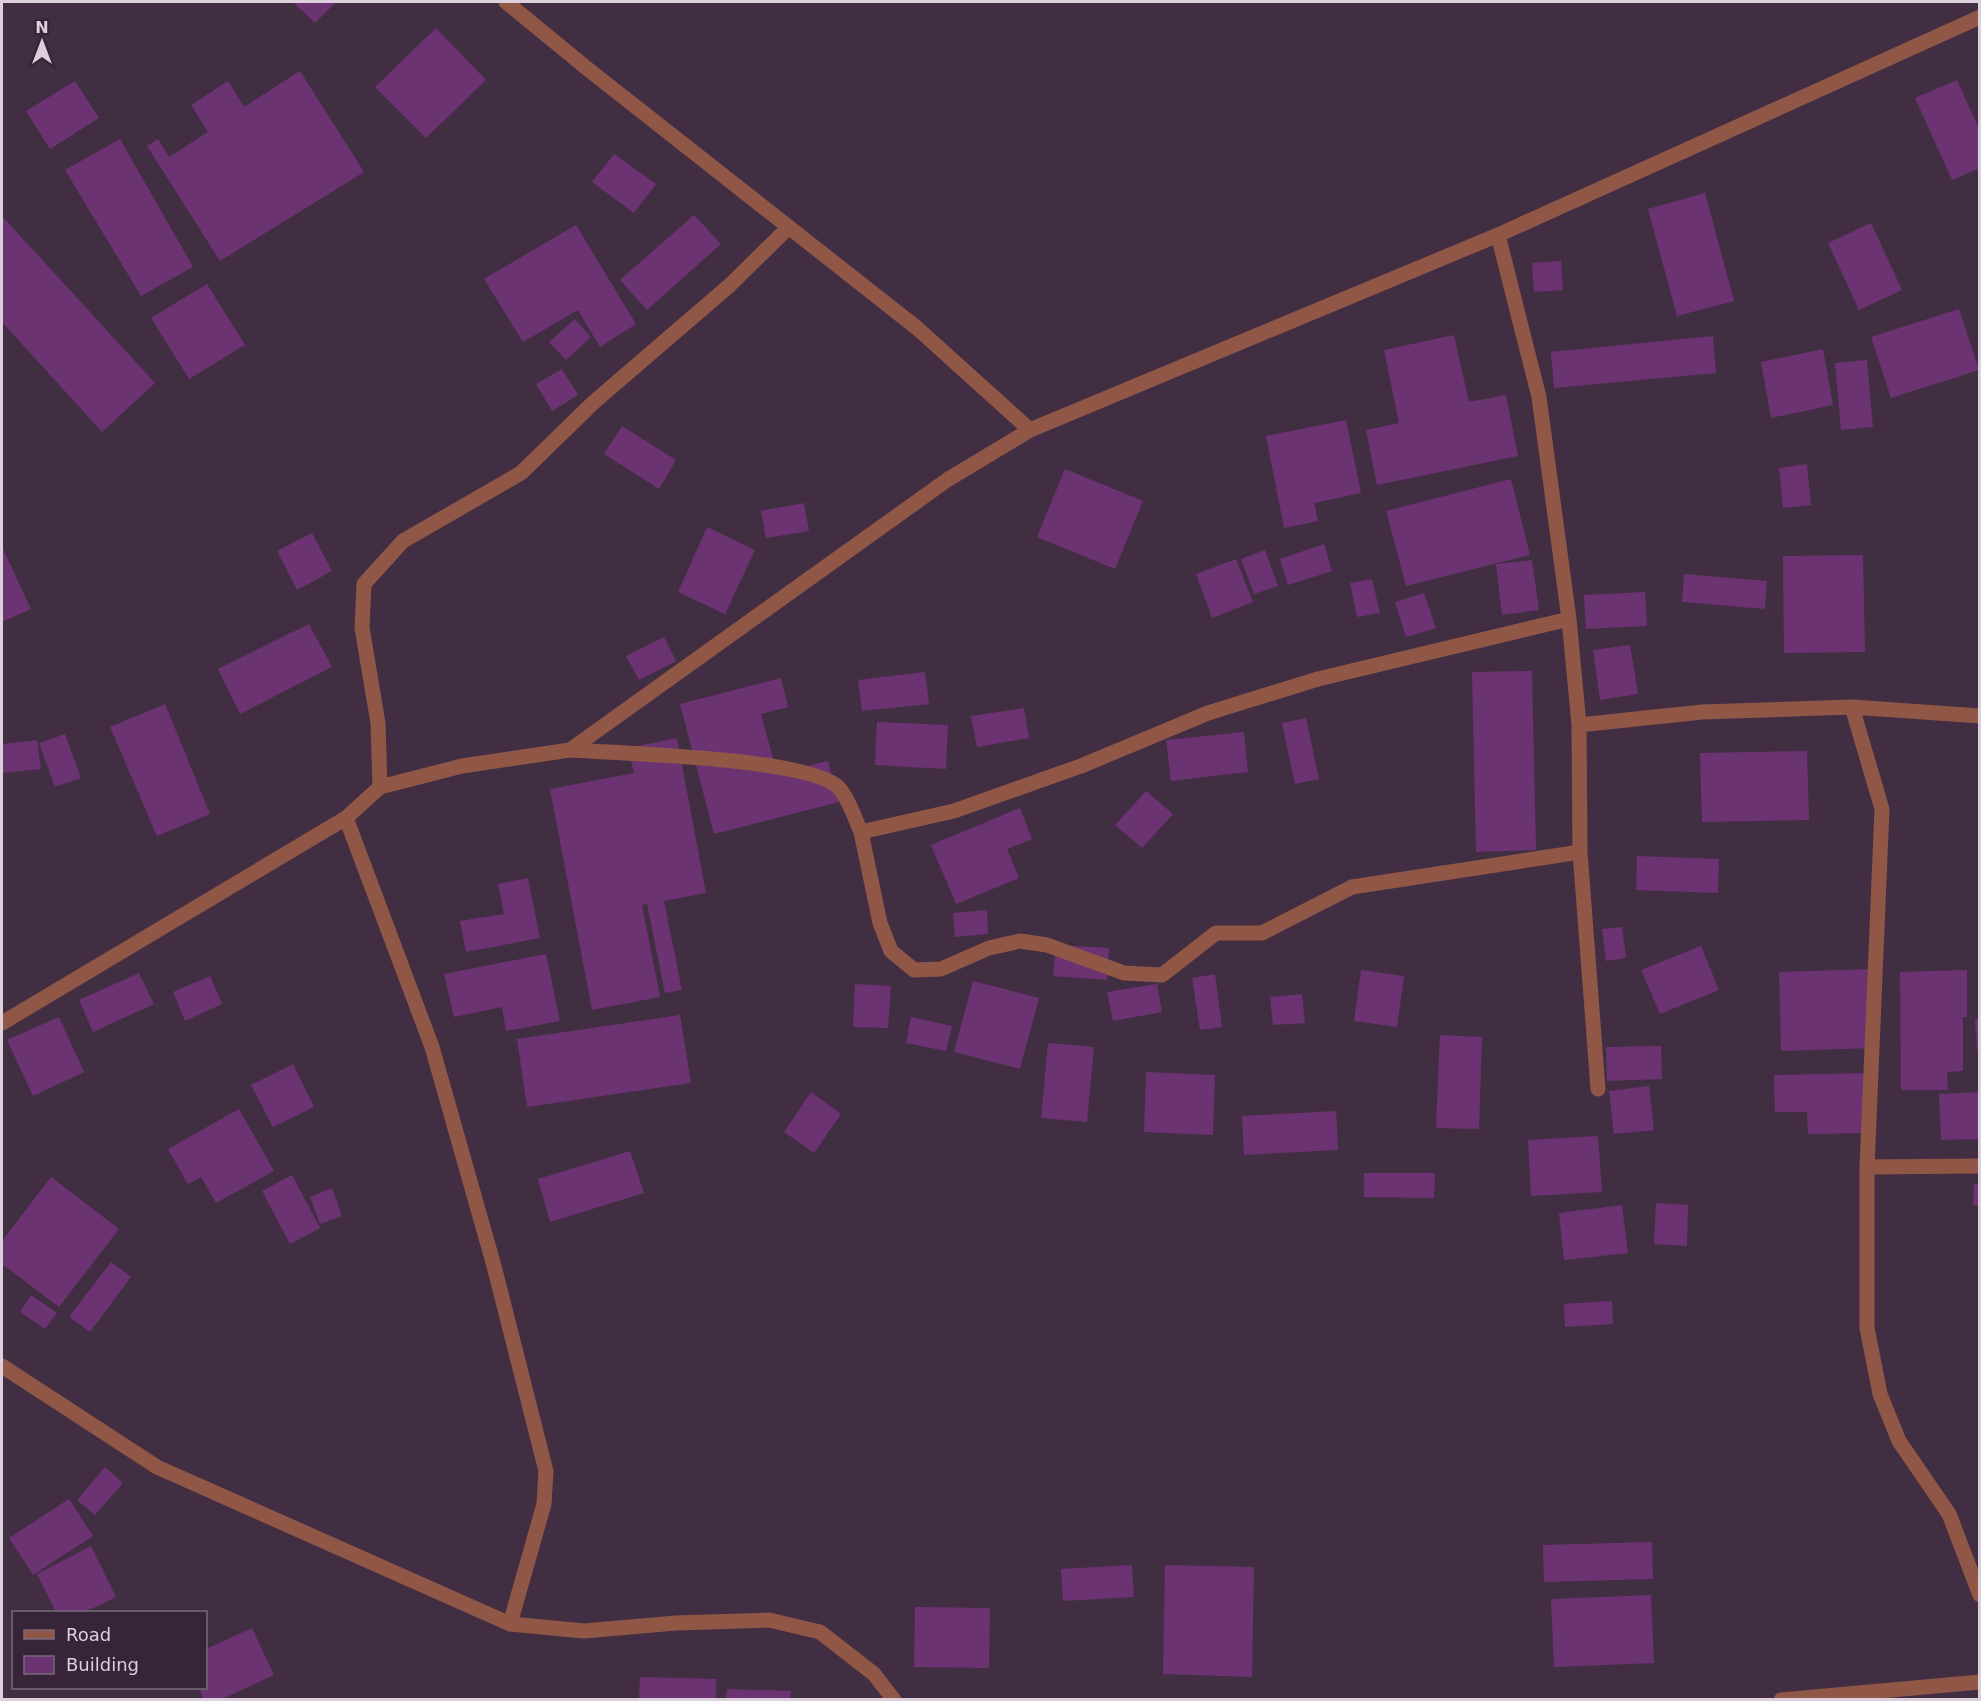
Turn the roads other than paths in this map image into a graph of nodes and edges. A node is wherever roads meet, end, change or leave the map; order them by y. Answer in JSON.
{"nodes":[{"id":1,"x":506,"y":2,"type":"edge"},
{"id":2,"x":1980,"y":17,"type":"edge"},
{"id":3,"x":789,"y":227,"type":"junction"},
{"id":4,"x":1498,"y":235,"type":"junction"},
{"id":5,"x":1030,"y":430,"type":"junction"},
{"id":6,"x":1569,"y":619,"type":"junction"},
{"id":7,"x":1852,"y":707,"type":"junction"},
{"id":8,"x":1980,"y":716,"type":"edge"},
{"id":9,"x":1579,"y":725,"type":"junction"},
{"id":10,"x":570,"y":750,"type":"junction"},
{"id":11,"x":380,"y":787,"type":"junction"},
{"id":12,"x":346,"y":818,"type":"junction"},
{"id":13,"x":861,"y":832,"type":"junction"},
{"id":14,"x":1580,"y":852,"type":"junction"},
{"id":15,"x":2,"y":1023,"type":"edge"},
{"id":16,"x":1598,"y":1089,"type":"dead end"},
{"id":17,"x":1980,"y":1166,"type":"edge"},
{"id":18,"x":1867,"y":1167,"type":"junction"},
{"id":19,"x":2,"y":1366,"type":"edge"},
{"id":20,"x":1980,"y":1595,"type":"edge"},
{"id":21,"x":510,"y":1624,"type":"junction"},
{"id":22,"x":1980,"y":1682,"type":"edge"},
{"id":23,"x":894,"y":1700,"type":"edge"},
{"id":24,"x":1781,"y":1700,"type":"edge"}],
"edges":[{"from":1,"to":3,"type":"street"},
{"from":2,"to":4,"type":"street"},
{"from":3,"to":5,"type":"street"},
{"from":3,"to":11,"type":"street"},
{"from":4,"to":5,"type":"street"},
{"from":4,"to":6,"type":"street"},
{"from":5,"to":10,"type":"street"},
{"from":6,"to":9,"type":"street"},
{"from":6,"to":13,"type":"street"},
{"from":7,"to":8,"type":"street"},
{"from":7,"to":9,"type":"street"},
{"from":7,"to":18,"type":"street"},
{"from":9,"to":14,"type":"street"},
{"from":10,"to":11,"type":"street"},
{"from":10,"to":13,"type":"street"},
{"from":11,"to":12,"type":"street"},
{"from":12,"to":15,"type":"street"},
{"from":12,"to":21,"type":"street"},
{"from":13,"to":14,"type":"street"},
{"from":14,"to":16,"type":"street"},
{"from":17,"to":18,"type":"street"},
{"from":18,"to":20,"type":"street"},
{"from":19,"to":21,"type":"street"},
{"from":21,"to":23,"type":"street"},
{"from":22,"to":24,"type":"street"}]}
